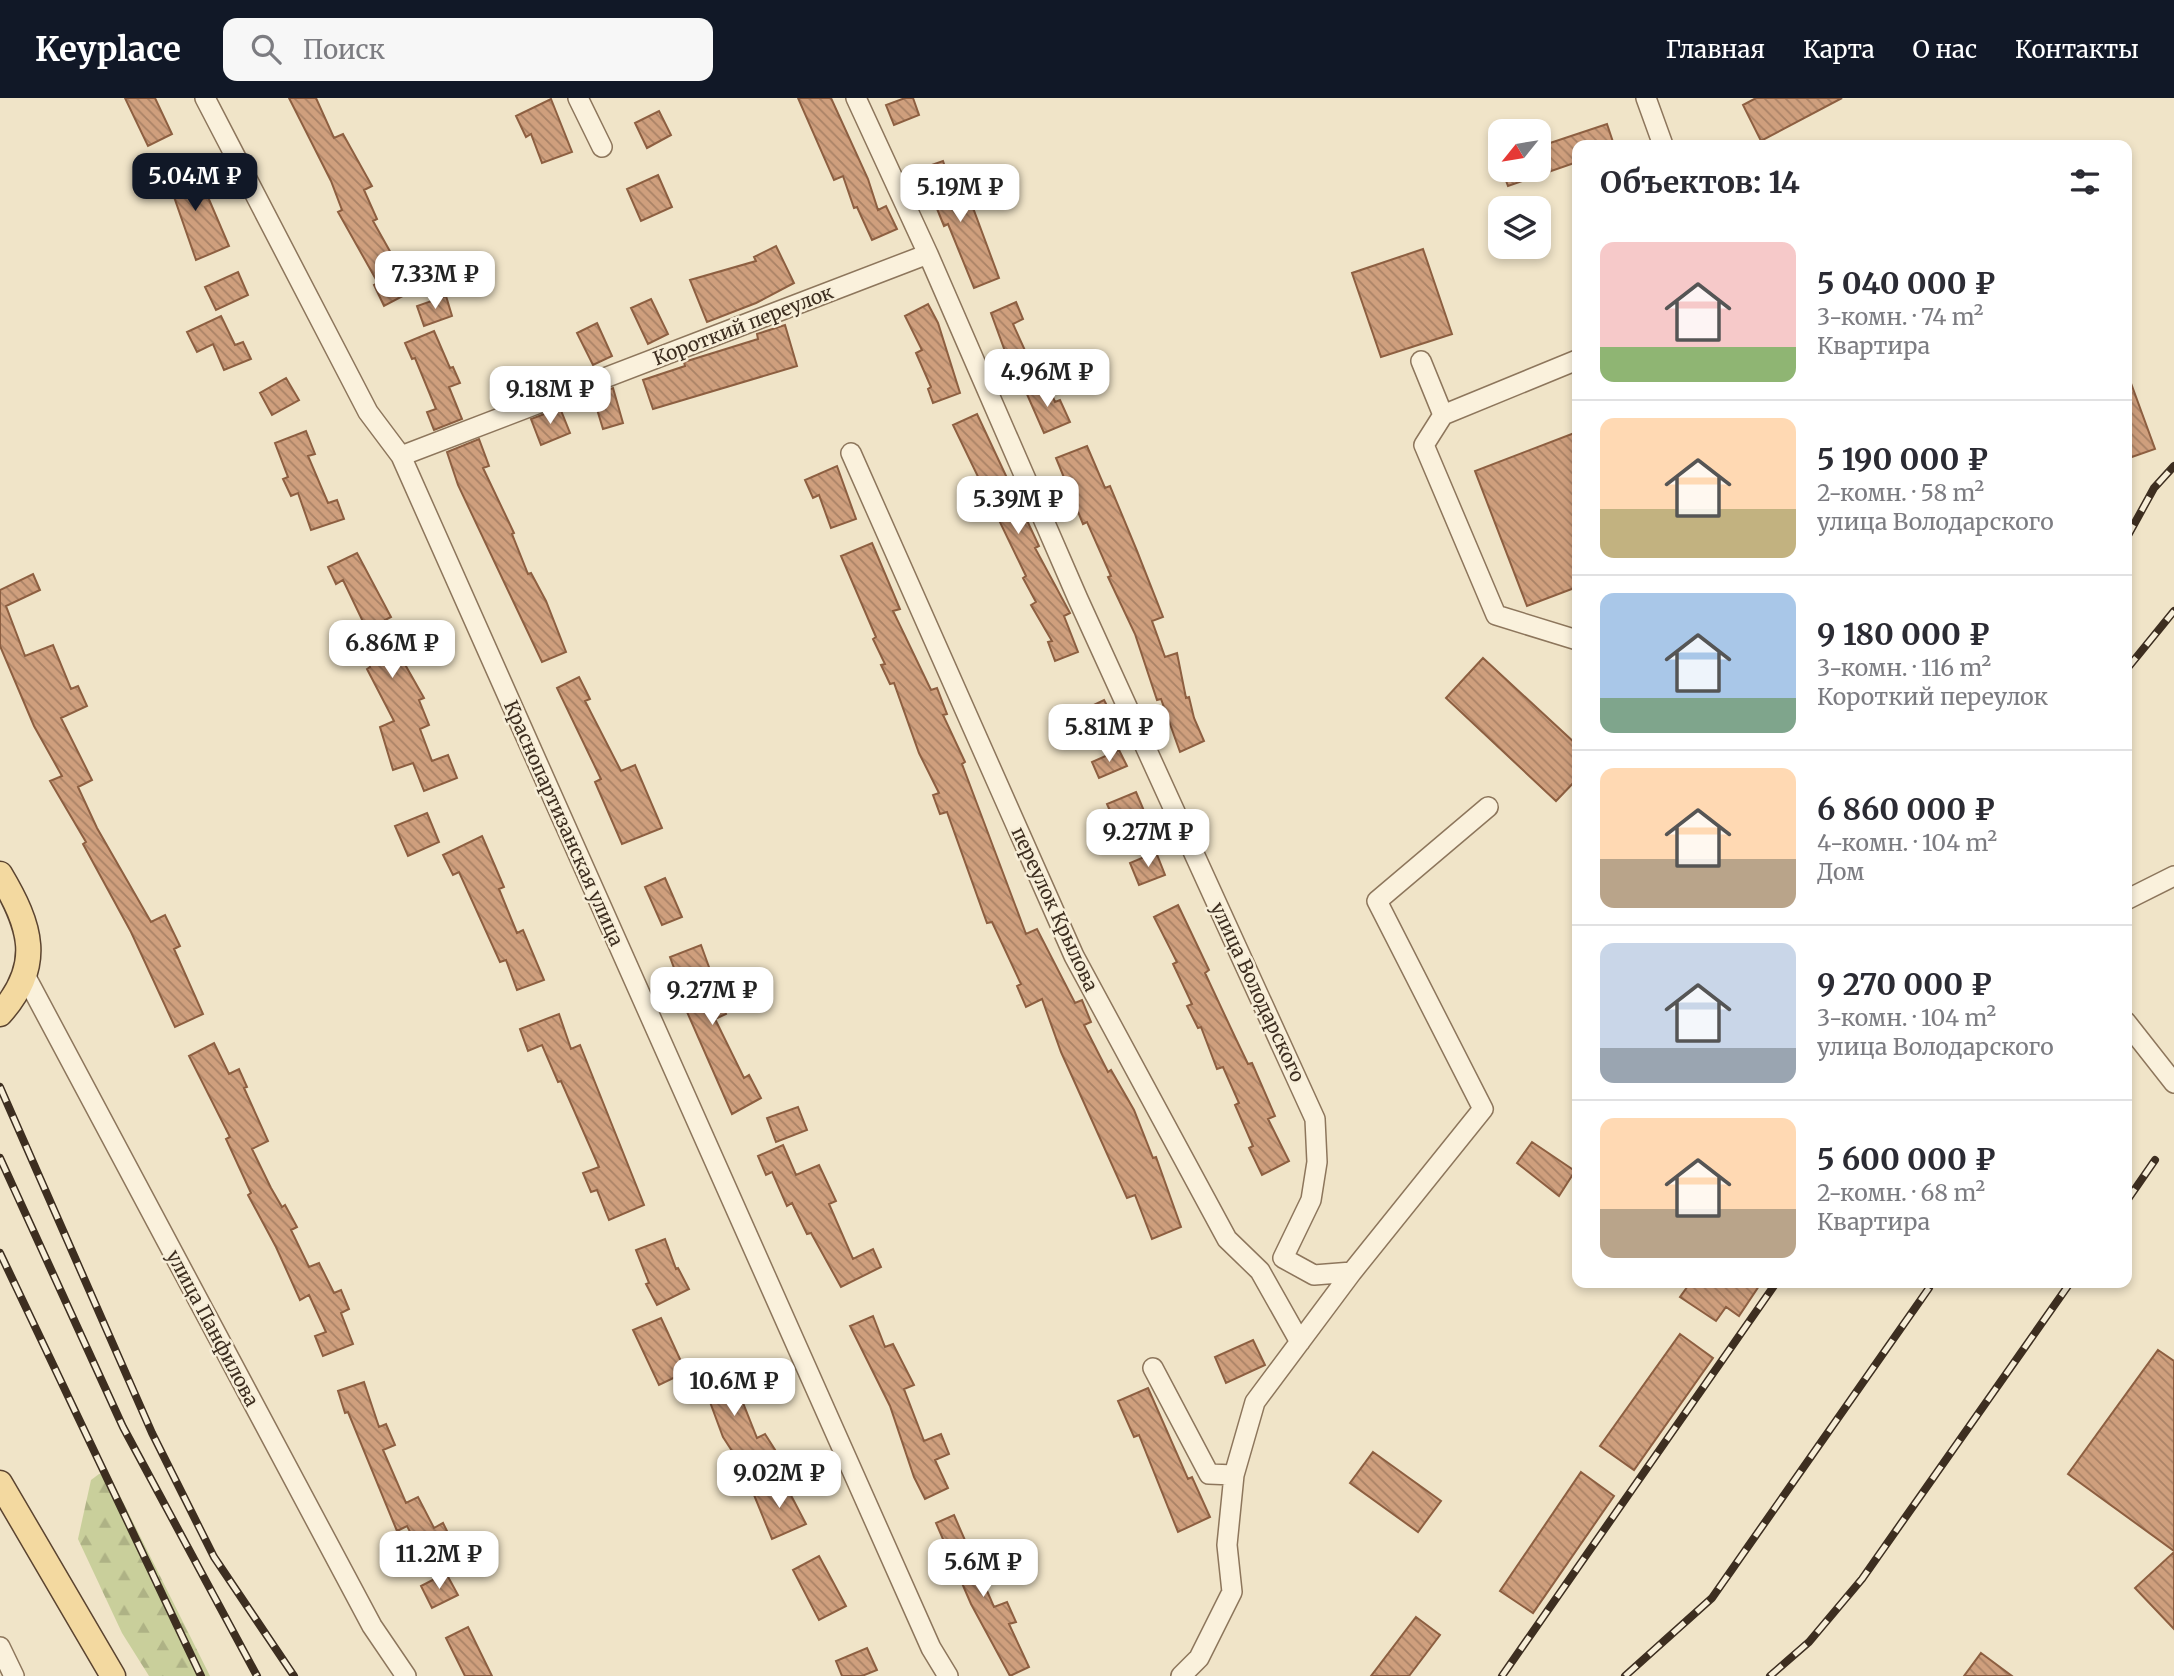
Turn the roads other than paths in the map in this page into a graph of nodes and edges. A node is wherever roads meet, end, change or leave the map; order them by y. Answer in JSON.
{"nodes":[{"id":1,"x":205,"y":98,"type":"edge"},
{"id":2,"x":578,"y":98,"type":"edge"},
{"id":3,"x":856,"y":98,"type":"edge"},
{"id":4,"x":1646,"y":98,"type":"edge"},
{"id":5,"x":1661,"y":140,"type":"edge"},
{"id":6,"x":602,"y":147,"type":"dead end"},
{"id":7,"x":928,"y":254,"type":"junction"},
{"id":8,"x":1421,"y":361,"type":"dead end"},
{"id":9,"x":1572,"y":362,"type":"edge"},
{"id":10,"x":1443,"y":415,"type":"junction"},
{"id":11,"x":851,"y":453,"type":"dead end"},
{"id":12,"x":401,"y":456,"type":"junction"},
{"id":13,"x":1572,"y":638,"type":"edge"},
{"id":14,"x":1488,"y":807,"type":"dead end"},
{"id":15,"x":0,"y":874,"type":"edge"},
{"id":16,"x":2174,"y":876,"type":"edge"},
{"id":17,"x":2132,"y":897,"type":"edge"},
{"id":18,"x":26,"y":977,"type":"junction"},
{"id":19,"x":0,"y":1014,"type":"edge"},
{"id":20,"x":2132,"y":1030,"type":"edge"},
{"id":21,"x":2174,"y":1083,"type":"edge"},
{"id":22,"x":1283,"y":1258,"type":"junction"},
{"id":23,"x":1260,"y":1271,"type":"junction"},
{"id":24,"x":1352,"y":1272,"type":"junction"},
{"id":25,"x":1300,"y":1342,"type":"junction"},
{"id":26,"x":1153,"y":1368,"type":"dead end"},
{"id":27,"x":1234,"y":1475,"type":"junction"},
{"id":28,"x":0,"y":1483,"type":"edge"},
{"id":29,"x":0,"y":1647,"type":"edge"},
{"id":30,"x":14,"y":1676,"type":"edge"},
{"id":31,"x":113,"y":1676,"type":"edge"},
{"id":32,"x":405,"y":1676,"type":"edge"},
{"id":33,"x":948,"y":1676,"type":"edge"},
{"id":34,"x":1181,"y":1676,"type":"edge"}],
"edges":[{"from":1,"to":12,"type":"street","name":"Краснопартизанская улица"},
{"from":2,"to":6,"type":"street"},
{"from":3,"to":7,"type":"street","name":"улица Володарского"},
{"from":4,"to":5,"type":"street"},
{"from":7,"to":12,"type":"street","name":"Короткий переулок"},
{"from":7,"to":22,"type":"street","name":"улица Володарского"},
{"from":8,"to":10,"type":"street"},
{"from":9,"to":10,"type":"street"},
{"from":10,"to":13,"type":"street"},
{"from":11,"to":23,"type":"street","name":"переулок Крылова"},
{"from":12,"to":33,"type":"street","name":"Краснопартизанская улица"},
{"from":14,"to":24,"type":"street"},
{"from":15,"to":18,"type":"main road","name":"улица Панфилова"},
{"from":16,"to":17,"type":"street"},
{"from":18,"to":19,"type":"main road"},
{"from":18,"to":32,"type":"street","name":"улица Панфилова"},
{"from":20,"to":21,"type":"street"},
{"from":22,"to":23,"type":"street"},
{"from":22,"to":24,"type":"street"},
{"from":23,"to":25,"type":"street","name":"переулок Крылова"},
{"from":24,"to":25,"type":"street"},
{"from":25,"to":27,"type":"street"},
{"from":26,"to":27,"type":"street"},
{"from":27,"to":34,"type":"street"},
{"from":28,"to":31,"type":"main road"},
{"from":29,"to":30,"type":"street"}]}
